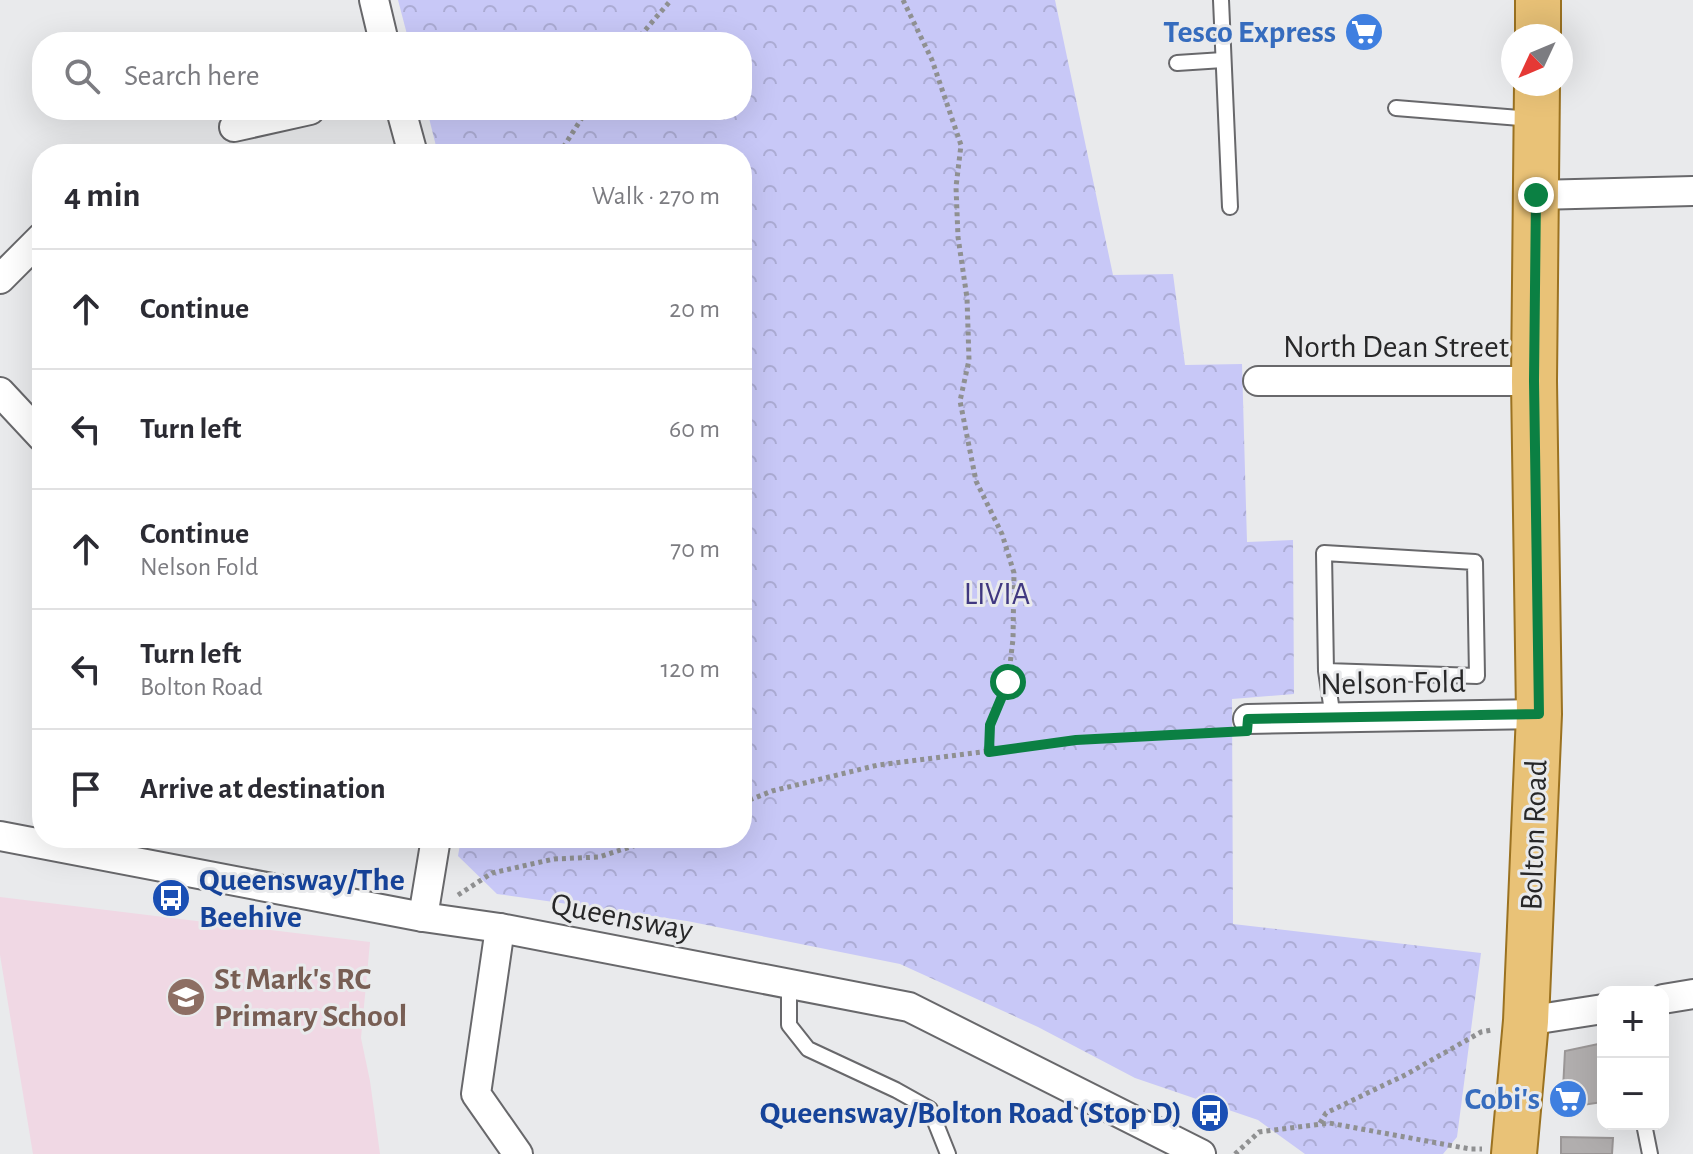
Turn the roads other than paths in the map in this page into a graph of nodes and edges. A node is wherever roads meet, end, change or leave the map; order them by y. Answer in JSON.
{"nodes":[{"id":1,"x":374,"y":0,"type":"edge"},
{"id":2,"x":1221,"y":0,"type":"edge"},
{"id":3,"x":1538,"y":0,"type":"edge"},
{"id":4,"x":1538,"y":24,"type":"edge"},
{"id":5,"x":382,"y":32,"type":"edge"},
{"id":6,"x":1223,"y":60,"type":"junction"},
{"id":7,"x":1177,"y":63,"type":"dead end"},
{"id":8,"x":1537,"y":102,"type":"edge"},
{"id":9,"x":1396,"y":108,"type":"dead end"},
{"id":10,"x":265,"y":120,"type":"edge"},
{"id":11,"x":404,"y":120,"type":"edge"},
{"id":12,"x":234,"y":127,"type":"dead end"},
{"id":13,"x":410,"y":144,"type":"edge"},
{"id":14,"x":1693,"y":191,"type":"edge"},
{"id":15,"x":1536,"y":195,"type":"junction"},
{"id":16,"x":1230,"y":207,"type":"dead end"},
{"id":17,"x":32,"y":247,"type":"edge"},
{"id":18,"x":0,"y":279,"type":"edge"},
{"id":19,"x":1258,"y":381,"type":"dead end"},
{"id":20,"x":1534,"y":381,"type":"junction"},
{"id":21,"x":0,"y":392,"type":"edge"},
{"id":22,"x":32,"y":426,"type":"edge"},
{"id":23,"x":1326,"y":671,"type":"junction"},
{"id":24,"x":1539,"y":714,"type":"junction"},
{"id":25,"x":1333,"y":718,"type":"junction"},
{"id":26,"x":1248,"y":719,"type":"road end"},
{"id":27,"x":0,"y":836,"type":"edge"},
{"id":28,"x":32,"y":842,"type":"edge"},
{"id":29,"x":63,"y":848,"type":"edge"},
{"id":30,"x":434,"y":848,"type":"edge"},
{"id":31,"x":423,"y":917,"type":"junction"},
{"id":32,"x":500,"y":928,"type":"junction"},
{"id":33,"x":789,"y":984,"type":"junction"},
{"id":34,"x":1693,"y":994,"type":"edge"},
{"id":35,"x":1669,"y":998,"type":"edge"},
{"id":36,"x":1597,"y":1010,"type":"edge"},
{"id":37,"x":1526,"y":1021,"type":"junction"},
{"id":38,"x":1645,"y":1130,"type":"edge"},
{"id":39,"x":1514,"y":1152,"type":"edge"},
{"id":40,"x":518,"y":1154,"type":"edge"},
{"id":41,"x":948,"y":1154,"type":"edge"},
{"id":42,"x":1201,"y":1154,"type":"edge"},
{"id":43,"x":1650,"y":1154,"type":"edge"}],
"edges":[{"from":1,"to":5,"type":"street"},
{"from":2,"to":6,"type":"lane"},
{"from":3,"to":4,"type":"main road"},
{"from":6,"to":7,"type":"lane"},
{"from":6,"to":16,"type":"lane"},
{"from":8,"to":9,"type":"lane"},
{"from":8,"to":15,"type":"main road","name":"Bolton Road"},
{"from":10,"to":12,"type":"street"},
{"from":11,"to":13,"type":"street"},
{"from":14,"to":15,"type":"street"},
{"from":15,"to":20,"type":"main road","name":"Bolton Road"},
{"from":17,"to":18,"type":"street"},
{"from":19,"to":20,"type":"street","name":"North Dean Street"},
{"from":20,"to":24,"type":"main road","name":"Bolton Road"},
{"from":21,"to":22,"type":"street"},
{"from":23,"to":23,"type":"lane"},
{"from":23,"to":25,"type":"lane"},
{"from":24,"to":25,"type":"street","name":"Nelson Fold"},
{"from":24,"to":37,"type":"main road","name":"Bolton Road"},
{"from":25,"to":26,"type":"street","name":"Nelson Fold"},
{"from":27,"to":28,"type":"street","name":"Queensway"},
{"from":29,"to":31,"type":"street","name":"Queensway"},
{"from":30,"to":31,"type":"street"},
{"from":31,"to":32,"type":"street","name":"Queensway"},
{"from":32,"to":33,"type":"street","name":"Queensway"},
{"from":32,"to":40,"type":"street"},
{"from":33,"to":41,"type":"lane"},
{"from":33,"to":42,"type":"street","name":"Queensway"},
{"from":34,"to":35,"type":"street"},
{"from":36,"to":37,"type":"street"},
{"from":37,"to":39,"type":"main road","name":"Bolton Road"},
{"from":38,"to":43,"type":"lane"}]}
